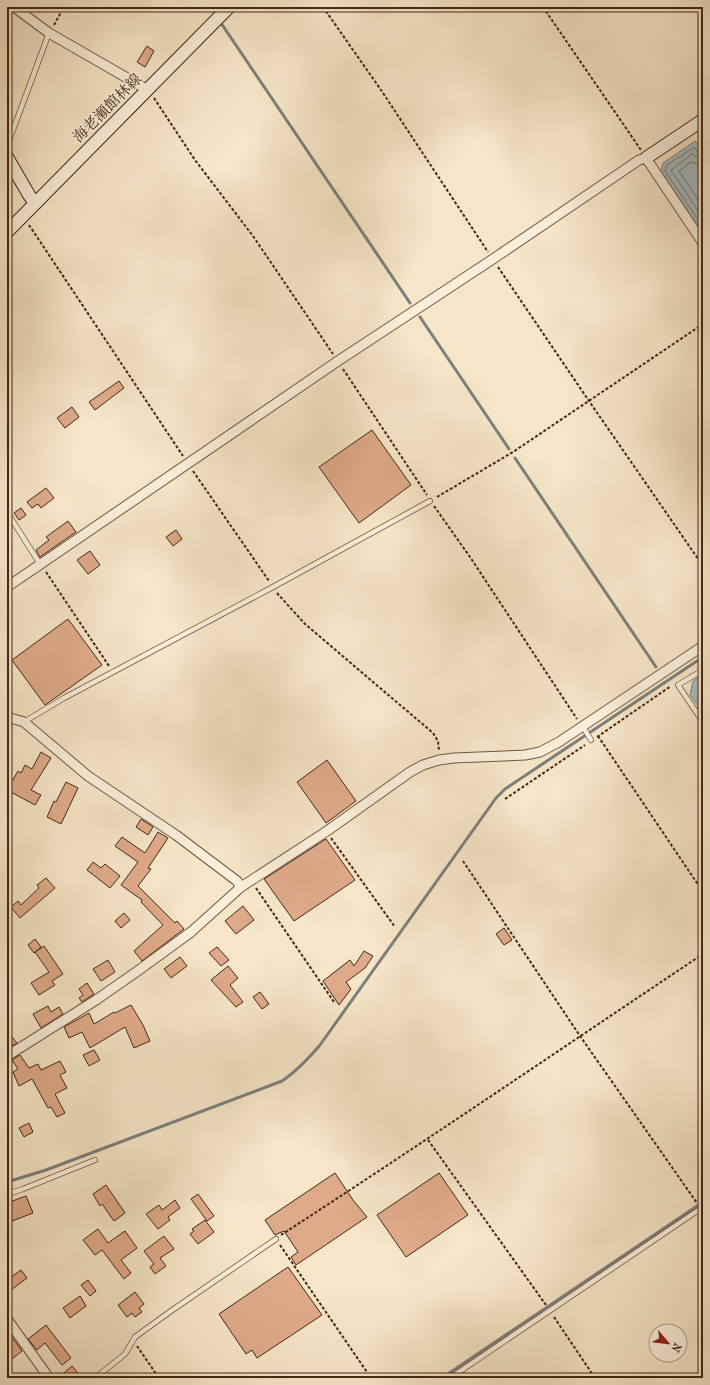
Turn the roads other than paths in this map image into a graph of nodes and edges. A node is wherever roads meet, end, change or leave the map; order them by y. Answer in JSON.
{"nodes":[{"id":1,"x":14,"y":7,"type":"edge"},
{"id":2,"x":229,"y":7,"type":"edge"},
{"id":3,"x":50,"y":33,"type":"junction"},
{"id":4,"x":148,"y":90,"type":"junction"},
{"id":5,"x":703,"y":120,"type":"edge"},
{"id":6,"x":7,"y":146,"type":"edge"},
{"id":7,"x":7,"y":157,"type":"edge"},
{"id":8,"x":646,"y":158,"type":"junction"},
{"id":9,"x":35,"y":203,"type":"junction"},
{"id":10,"x":7,"y":232,"type":"edge"},
{"id":11,"x":703,"y":243,"type":"edge"},
{"id":12,"x":430,"y":501,"type":"road end"},
{"id":13,"x":7,"y":512,"type":"edge"},
{"id":14,"x":40,"y":564,"type":"junction"},
{"id":15,"x":7,"y":587,"type":"edge"},
{"id":16,"x":703,"y":646,"type":"edge"},
{"id":17,"x":703,"y":670,"type":"edge"},
{"id":18,"x":7,"y":717,"type":"edge"},
{"id":19,"x":24,"y":722,"type":"junction"},
{"id":20,"x":703,"y":722,"type":"edge"},
{"id":21,"x":583,"y":728,"type":"junction"},
{"id":22,"x":591,"y":739,"type":"road end"},
{"id":23,"x":241,"y":887,"type":"junction"},
{"id":24,"x":7,"y":1056,"type":"edge"},
{"id":25,"x":95,"y":1160,"type":"dead end"},
{"id":26,"x":7,"y":1194,"type":"edge"},
{"id":27,"x":701,"y":1209,"type":"edge"},
{"id":28,"x":276,"y":1239,"type":"road end"},
{"id":29,"x":7,"y":1320,"type":"edge"},
{"id":30,"x":49,"y":1378,"type":"edge"},
{"id":31,"x":95,"y":1378,"type":"edge"},
{"id":32,"x":450,"y":1378,"type":"edge"}],
"edges":[{"from":1,"to":3,"type":"street"},
{"from":2,"to":4,"type":"main road","name":"海老瀬館林線"},
{"from":3,"to":4,"type":"street"},
{"from":3,"to":6,"type":"lane"},
{"from":4,"to":9,"type":"main road","name":"海老瀬館林線"},
{"from":5,"to":8,"type":"main road"},
{"from":7,"to":9,"type":"main road"},
{"from":8,"to":11,"type":"street"},
{"from":8,"to":14,"type":"street"},
{"from":9,"to":10,"type":"main road","name":"海老瀬館林線"},
{"from":12,"to":19,"type":"lane"},
{"from":13,"to":14,"type":"lane"},
{"from":14,"to":15,"type":"street"},
{"from":16,"to":21,"type":"street"},
{"from":17,"to":20,"type":"lane"},
{"from":18,"to":19,"type":"street"},
{"from":19,"to":23,"type":"street"},
{"from":21,"to":22,"type":"lane"},
{"from":21,"to":23,"type":"street"},
{"from":23,"to":24,"type":"street"},
{"from":25,"to":26,"type":"lane"},
{"from":27,"to":32,"type":"lane"},
{"from":28,"to":31,"type":"lane"},
{"from":29,"to":30,"type":"street"}]}
